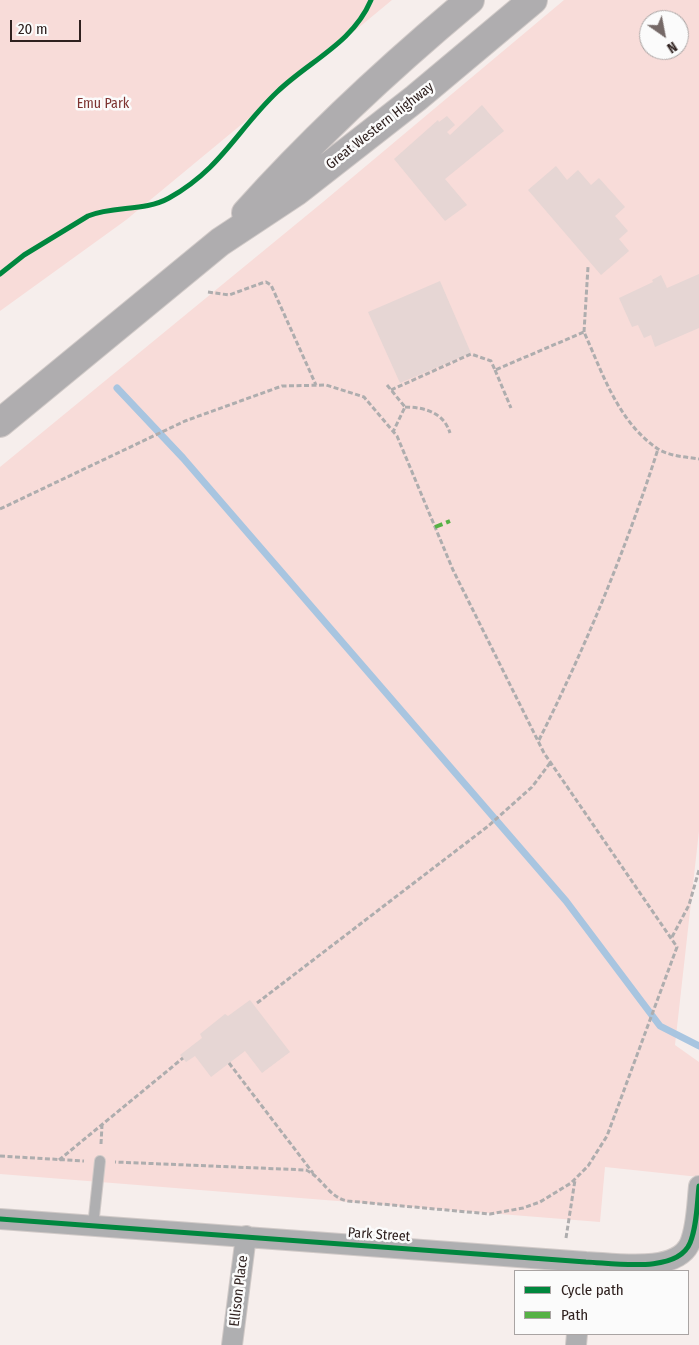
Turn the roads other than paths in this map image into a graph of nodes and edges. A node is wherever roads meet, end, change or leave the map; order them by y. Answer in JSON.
{"nodes":[{"id":1,"x":470,"y":0,"type":"edge"},
{"id":2,"x":533,"y":0,"type":"edge"},
{"id":3,"x":220,"y":242,"type":"junction"},
{"id":4,"x":0,"y":423,"type":"edge"},
{"id":5,"x":100,"y":1161,"type":"road end"},
{"id":6,"x":699,"y":1186,"type":"edge"},
{"id":7,"x":0,"y":1219,"type":"edge"},
{"id":8,"x":94,"y":1226,"type":"junction"},
{"id":9,"x":246,"y":1236,"type":"junction"},
{"id":10,"x":585,"y":1266,"type":"edge"},
{"id":11,"x":232,"y":1345,"type":"edge"}],
"edges":[{"from":1,"to":3,"type":"highway","name":"Great Western Highway"},
{"from":2,"to":3,"type":"highway","name":"Great Western Highway"},
{"from":3,"to":4,"type":"highway","name":"Great Western Highway"},
{"from":5,"to":8,"type":"lane"},
{"from":6,"to":10,"type":"street","name":"Park Street"},
{"from":7,"to":8,"type":"street","name":"Park Street"},
{"from":8,"to":9,"type":"street","name":"Park Street"},
{"from":9,"to":10,"type":"street","name":"Park Street"},
{"from":9,"to":11,"type":"street","name":"Ellison Place"}]}
